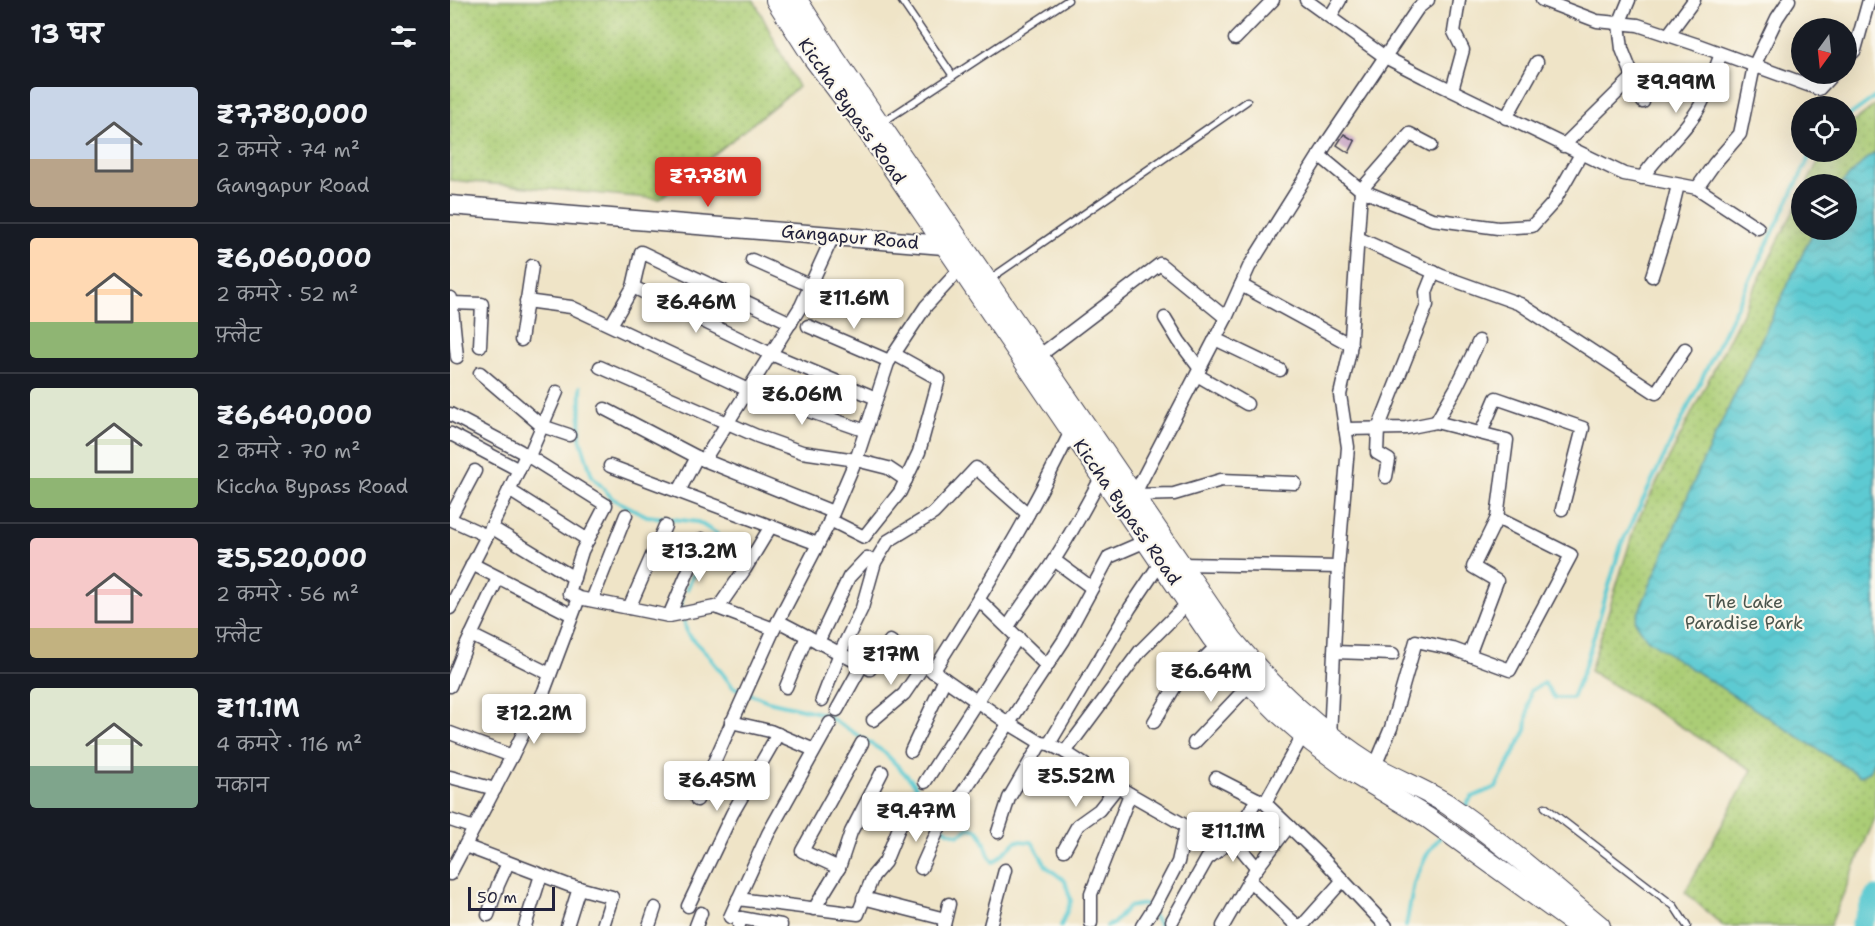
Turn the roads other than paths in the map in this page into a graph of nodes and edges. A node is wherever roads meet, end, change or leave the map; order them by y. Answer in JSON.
{"nodes":[{"id":1,"x":776,"y":0,"type":"edge"},
{"id":2,"x":797,"y":0,"type":"edge"},
{"id":3,"x":901,"y":0,"type":"edge"},
{"id":4,"x":1068,"y":0,"type":"edge"},
{"id":5,"x":1273,"y":0,"type":"edge"},
{"id":6,"x":1306,"y":0,"type":"edge"},
{"id":7,"x":1340,"y":0,"type":"edge"},
{"id":8,"x":1428,"y":0,"type":"edge"},
{"id":9,"x":1459,"y":0,"type":"edge"},
{"id":10,"x":1542,"y":0,"type":"edge"},
{"id":11,"x":1629,"y":0,"type":"edge"},
{"id":12,"x":1694,"y":0,"type":"edge"},
{"id":13,"x":1789,"y":0,"type":"edge"},
{"id":14,"x":1869,"y":0,"type":"edge"},
{"id":15,"x":1559,"y":3,"type":"edge"},
{"id":16,"x":1329,"y":17,"type":"junction"},
{"id":17,"x":1619,"y":24,"type":"junction"},
{"id":18,"x":1668,"y":35,"type":"junction"},
{"id":19,"x":1235,"y":39,"type":"dead end"},
{"id":20,"x":1857,"y":43,"type":"edge"},
{"id":21,"x":1721,"y":54,"type":"junction"},
{"id":22,"x":1385,"y":57,"type":"junction"},
{"id":23,"x":1537,"y":62,"type":"dead end"},
{"id":24,"x":1754,"y":66,"type":"junction"},
{"id":25,"x":953,"y":76,"type":"junction"},
{"id":26,"x":1633,"y":77,"type":"junction"},
{"id":27,"x":1791,"y":79,"type":"edge"},
{"id":28,"x":1805,"y":84,"type":"edge"},
{"id":29,"x":1824,"y":84,"type":"edge"},
{"id":30,"x":1452,"y":90,"type":"junction"},
{"id":31,"x":1247,"y":101,"type":"dead end"},
{"id":32,"x":1643,"y":102,"type":"dead end"},
{"id":33,"x":1506,"y":118,"type":"junction"},
{"id":34,"x":880,"y":124,"type":"junction"},
{"id":35,"x":1431,"y":145,"type":"dead end"},
{"id":36,"x":1563,"y":146,"type":"junction"},
{"id":37,"x":1581,"y":154,"type":"junction"},
{"id":38,"x":1319,"y":155,"type":"junction"},
{"id":39,"x":1642,"y":178,"type":"junction"},
{"id":40,"x":1678,"y":184,"type":"junction"},
{"id":41,"x":1697,"y":188,"type":"junction"},
{"id":42,"x":1361,"y":190,"type":"junction"},
{"id":43,"x":450,"y":205,"type":"edge"},
{"id":44,"x":932,"y":213,"type":"junction"},
{"id":45,"x":1758,"y":228,"type":"dead end"},
{"id":46,"x":833,"y":236,"type":"junction"},
{"id":47,"x":1358,"y":238,"type":"junction"},
{"id":48,"x":943,"y":245,"type":"junction"},
{"id":49,"x":965,"y":258,"type":"junction"},
{"id":50,"x":752,"y":260,"type":"dead end"},
{"id":51,"x":532,"y":266,"type":"dead end"},
{"id":52,"x":1434,"y":272,"type":"junction"},
{"id":53,"x":1652,"y":276,"type":"dead end"},
{"id":54,"x":980,"y":285,"type":"junction"},
{"id":55,"x":1241,"y":285,"type":"junction"},
{"id":56,"x":811,"y":286,"type":"junction"},
{"id":57,"x":633,"y":287,"type":"junction"},
{"id":58,"x":451,"y":300,"type":"edge"},
{"id":59,"x":526,"y":301,"type":"junction"},
{"id":60,"x":1165,"y":318,"type":"dead end"},
{"id":61,"x":1226,"y":318,"type":"junction"},
{"id":62,"x":791,"y":323,"type":"junction"},
{"id":63,"x":611,"y":325,"type":"junction"},
{"id":64,"x":808,"y":326,"type":"dead end"},
{"id":65,"x":1215,"y":339,"type":"junction"},
{"id":66,"x":521,"y":340,"type":"dead end"},
{"id":67,"x":1479,"y":341,"type":"dead end"},
{"id":68,"x":1351,"y":345,"type":"junction"},
{"id":69,"x":480,"y":346,"type":"dead end"},
{"id":70,"x":1685,"y":349,"type":"dead end"},
{"id":71,"x":771,"y":354,"type":"junction"},
{"id":72,"x":1039,"y":356,"type":"junction"},
{"id":73,"x":458,"y":357,"type":"dead end"},
{"id":74,"x":891,"y":357,"type":"junction"},
{"id":75,"x":600,"y":366,"type":"dead end"},
{"id":76,"x":1280,"y":370,"type":"dead end"},
{"id":77,"x":1198,"y":372,"type":"junction"},
{"id":78,"x":480,"y":373,"type":"dead end"},
{"id":79,"x":748,"y":390,"type":"junction"},
{"id":80,"x":557,"y":392,"type":"dead end"},
{"id":81,"x":876,"y":398,"type":"junction"},
{"id":82,"x":1247,"y":404,"type":"dead end"},
{"id":83,"x":605,"y":409,"type":"dead end"},
{"id":84,"x":450,"y":414,"type":"edge"},
{"id":85,"x":1436,"y":422,"type":"junction"},
{"id":86,"x":727,"y":424,"type":"junction"},
{"id":87,"x":542,"y":426,"type":"junction"},
{"id":88,"x":1078,"y":427,"type":"junction"},
{"id":89,"x":1345,"y":429,"type":"junction"},
{"id":90,"x":1378,"y":429,"type":"junction"},
{"id":91,"x":866,"y":431,"type":"junction"},
{"id":92,"x":1481,"y":433,"type":"junction"},
{"id":93,"x":450,"y":435,"type":"edge"},
{"id":94,"x":569,"y":435,"type":"dead end"},
{"id":95,"x":528,"y":456,"type":"junction"},
{"id":96,"x":701,"y":459,"type":"junction"},
{"id":97,"x":856,"y":460,"type":"junction"},
{"id":98,"x":610,"y":466,"type":"dead end"},
{"id":99,"x":519,"y":470,"type":"junction"},
{"id":100,"x":475,"y":471,"type":"dead end"},
{"id":101,"x":1102,"y":476,"type":"junction"},
{"id":102,"x":1386,"y":477,"type":"dead end"},
{"id":103,"x":906,"y":480,"type":"junction"},
{"id":104,"x":1295,"y":483,"type":"dead end"},
{"id":105,"x":509,"y":490,"type":"junction"},
{"id":106,"x":679,"y":491,"type":"junction"},
{"id":107,"x":1127,"y":499,"type":"junction"},
{"id":108,"x":1562,"y":509,"type":"dead end"},
{"id":109,"x":1029,"y":514,"type":"junction"},
{"id":110,"x":626,"y":515,"type":"dead end"},
{"id":111,"x":832,"y":516,"type":"junction"},
{"id":112,"x":1497,"y":518,"type":"junction"},
{"id":113,"x":450,"y":519,"type":"edge"},
{"id":114,"x":665,"y":526,"type":"dead end"},
{"id":115,"x":771,"y":526,"type":"junction"},
{"id":116,"x":489,"y":531,"type":"junction"},
{"id":117,"x":702,"y":539,"type":"dead end"},
{"id":118,"x":588,"y":540,"type":"junction"},
{"id":119,"x":1146,"y":540,"type":"junction"},
{"id":120,"x":818,"y":544,"type":"junction"},
{"id":121,"x":1054,"y":560,"type":"junction"},
{"id":122,"x":875,"y":562,"type":"junction"},
{"id":123,"x":1161,"y":562,"type":"junction"},
{"id":124,"x":472,"y":564,"type":"junction"},
{"id":125,"x":1182,"y":564,"type":"junction"},
{"id":126,"x":1338,"y":567,"type":"junction"},
{"id":127,"x":498,"y":578,"type":"junction"},
{"id":128,"x":574,"y":578,"type":"junction"},
{"id":129,"x":1092,"y":588,"type":"junction"},
{"id":130,"x":579,"y":598,"type":"junction"},
{"id":131,"x":592,"y":600,"type":"junction"},
{"id":132,"x":979,"y":600,"type":"junction"},
{"id":133,"x":1189,"y":602,"type":"junction"},
{"id":134,"x":450,"y":607,"type":"edge"},
{"id":135,"x":629,"y":608,"type":"junction"},
{"id":136,"x":718,"y":608,"type":"junction"},
{"id":137,"x":572,"y":615,"type":"junction"},
{"id":138,"x":672,"y":615,"type":"junction"},
{"id":139,"x":776,"y":625,"type":"junction"},
{"id":140,"x":1008,"y":627,"type":"junction"},
{"id":141,"x":471,"y":634,"type":"junction"},
{"id":142,"x":1018,"y":637,"type":"junction"},
{"id":143,"x":813,"y":639,"type":"junction"},
{"id":144,"x":1218,"y":645,"type":"junction"},
{"id":145,"x":1334,"y":652,"type":"junction"},
{"id":146,"x":840,"y":653,"type":"junction"},
{"id":147,"x":1393,"y":654,"type":"dead end"},
{"id":148,"x":1469,"y":655,"type":"junction"},
{"id":149,"x":862,"y":665,"type":"junction"},
{"id":150,"x":1047,"y":666,"type":"junction"},
{"id":151,"x":928,"y":668,"type":"junction"},
{"id":152,"x":550,"y":674,"type":"junction"},
{"id":153,"x":945,"y":680,"type":"junction"},
{"id":154,"x":1258,"y":685,"type":"junction"},
{"id":155,"x":450,"y":686,"type":"edge"},
{"id":156,"x":786,"y":687,"type":"dead end"},
{"id":157,"x":822,"y":700,"type":"dead end"},
{"id":158,"x":977,"y":702,"type":"junction"},
{"id":159,"x":837,"y":710,"type":"dead end"},
{"id":160,"x":873,"y":720,"type":"dead end"},
{"id":161,"x":731,"y":722,"type":"junction"},
{"id":162,"x":1154,"y":722,"type":"dead end"},
{"id":163,"x":830,"y":723,"type":"dead end"},
{"id":164,"x":1008,"y":723,"type":"junction"},
{"id":165,"x":450,"y":733,"type":"edge"},
{"id":166,"x":778,"y":734,"type":"junction"},
{"id":167,"x":1304,"y":735,"type":"junction"},
{"id":168,"x":1330,"y":737,"type":"junction"},
{"id":169,"x":862,"y":743,"type":"dead end"},
{"id":170,"x":1045,"y":743,"type":"junction"},
{"id":171,"x":1194,"y":743,"type":"dead end"},
{"id":172,"x":814,"y":750,"type":"junction"},
{"id":173,"x":911,"y":751,"type":"dead end"},
{"id":174,"x":1065,"y":752,"type":"junction"},
{"id":175,"x":512,"y":756,"type":"junction"},
{"id":176,"x":1375,"y":766,"type":"junction"},
{"id":177,"x":882,"y":772,"type":"dead end"},
{"id":178,"x":450,"y":777,"type":"edge"},
{"id":179,"x":1216,"y":778,"type":"dead end"},
{"id":180,"x":925,"y":782,"type":"dead end"},
{"id":181,"x":1118,"y":786,"type":"junction"},
{"id":182,"x":495,"y":789,"type":"junction"},
{"id":183,"x":1131,"y":794,"type":"junction"},
{"id":184,"x":697,"y":800,"type":"dead end"},
{"id":185,"x":1261,"y":801,"type":"junction"},
{"id":186,"x":909,"y":803,"type":"dead end"},
{"id":187,"x":1545,"y":807,"type":"dead end"},
{"id":188,"x":450,"y":820,"type":"edge"},
{"id":189,"x":1289,"y":826,"type":"junction"},
{"id":190,"x":474,"y":828,"type":"junction"},
{"id":191,"x":998,"y":832,"type":"dead end"},
{"id":192,"x":1233,"y":839,"type":"junction"},
{"id":193,"x":465,"y":846,"type":"junction"},
{"id":194,"x":1064,"y":850,"type":"dead end"},
{"id":195,"x":508,"y":863,"type":"junction"},
{"id":196,"x":839,"y":868,"type":"junction"},
{"id":197,"x":921,"y":868,"type":"dead end"},
{"id":198,"x":1257,"y":868,"type":"junction"},
{"id":199,"x":1005,"y":870,"type":"dead end"},
{"id":200,"x":450,"y":874,"type":"edge"},
{"id":201,"x":541,"y":875,"type":"junction"},
{"id":202,"x":1249,"y":880,"type":"junction"},
{"id":203,"x":1342,"y":880,"type":"junction"},
{"id":204,"x":579,"y":888,"type":"junction"},
{"id":205,"x":863,"y":898,"type":"junction"},
{"id":206,"x":738,"y":899,"type":"junction"},
{"id":207,"x":949,"y":904,"type":"dead end"},
{"id":208,"x":688,"y":906,"type":"dead end"},
{"id":209,"x":655,"y":908,"type":"dead end"},
{"id":210,"x":814,"y":909,"type":"junction"},
{"id":211,"x":701,"y":913,"type":"dead end"},
{"id":212,"x":488,"y":915,"type":"dead end"},
{"id":213,"x":1172,"y":921,"type":"dead end"},
{"id":214,"x":740,"y":922,"type":"edge"},
{"id":215,"x":944,"y":922,"type":"edge"},
{"id":216,"x":1091,"y":923,"type":"dead end"},
{"id":217,"x":1144,"y":923,"type":"edge"},
{"id":218,"x":525,"y":926,"type":"edge"},
{"id":219,"x":567,"y":926,"type":"edge"},
{"id":220,"x":603,"y":926,"type":"edge"},
{"id":221,"x":649,"y":926,"type":"edge"},
{"id":222,"x":696,"y":926,"type":"edge"},
{"id":223,"x":781,"y":926,"type":"edge"},
{"id":224,"x":990,"y":926,"type":"edge"},
{"id":225,"x":1223,"y":926,"type":"edge"},
{"id":226,"x":1297,"y":926,"type":"edge"},
{"id":227,"x":1302,"y":926,"type":"edge"},
{"id":228,"x":1386,"y":926,"type":"edge"},
{"id":229,"x":1578,"y":926,"type":"edge"},
{"id":230,"x":1600,"y":926,"type":"edge"},
{"id":231,"x":1687,"y":926,"type":"edge"}],
"edges":[{"from":1,"to":44,"type":"main road","name":"Kiccha Bypass Road"},
{"from":2,"to":34,"type":"main road"},
{"from":3,"to":25,"type":"lane"},
{"from":4,"to":25,"type":"lane"},
{"from":5,"to":19,"type":"street"},
{"from":6,"to":16,"type":"street"},
{"from":7,"to":16,"type":"street"},
{"from":8,"to":22,"type":"street"},
{"from":9,"to":30,"type":"street"},
{"from":10,"to":15,"type":"street"},
{"from":11,"to":17,"type":"street"},
{"from":12,"to":18,"type":"street"},
{"from":13,"to":24,"type":"street"},
{"from":14,"to":20,"type":"street"},
{"from":15,"to":17,"type":"street"},
{"from":16,"to":22,"type":"street"},
{"from":17,"to":18,"type":"street"},
{"from":17,"to":26,"type":"street"},
{"from":18,"to":21,"type":"street"},
{"from":21,"to":24,"type":"street"},
{"from":21,"to":39,"type":"street"},
{"from":22,"to":30,"type":"street"},
{"from":22,"to":38,"type":"street"},
{"from":23,"to":33,"type":"street"},
{"from":24,"to":27,"type":"street"},
{"from":24,"to":41,"type":"street"},
{"from":25,"to":34,"type":"lane"},
{"from":26,"to":32,"type":"street"},
{"from":26,"to":36,"type":"street"},
{"from":28,"to":29,"type":"street"},
{"from":30,"to":33,"type":"street"},
{"from":31,"to":54,"type":"lane"},
{"from":33,"to":36,"type":"street"},
{"from":34,"to":44,"type":"main road"},
{"from":35,"to":42,"type":"street"},
{"from":36,"to":37,"type":"street"},
{"from":37,"to":39,"type":"street"},
{"from":37,"to":42,"type":"street"},
{"from":38,"to":42,"type":"street"},
{"from":38,"to":55,"type":"street"},
{"from":39,"to":40,"type":"street"},
{"from":40,"to":41,"type":"street"},
{"from":40,"to":53,"type":"street"},
{"from":41,"to":45,"type":"street"},
{"from":42,"to":47,"type":"street"},
{"from":43,"to":46,"type":"street","name":"Gangapur Road"},
{"from":44,"to":48,"type":"main road","name":"Kiccha Bypass Road"},
{"from":44,"to":49,"type":"main road"},
{"from":46,"to":48,"type":"street","name":"Gangapur Road"},
{"from":46,"to":56,"type":"street"},
{"from":47,"to":52,"type":"street"},
{"from":47,"to":68,"type":"street"},
{"from":48,"to":49,"type":"main road","name":"Kiccha Bypass Road"},
{"from":49,"to":54,"type":"main road","name":"Kiccha Bypass Road"},
{"from":49,"to":74,"type":"street"},
{"from":50,"to":56,"type":"street"},
{"from":51,"to":59,"type":"street"},
{"from":52,"to":70,"type":"street"},
{"from":52,"to":90,"type":"street"},
{"from":54,"to":72,"type":"main road"},
{"from":54,"to":88,"type":"main road","name":"Kiccha Bypass Road"},
{"from":55,"to":61,"type":"street"},
{"from":55,"to":68,"type":"street"},
{"from":56,"to":62,"type":"street"},
{"from":57,"to":62,"type":"street"},
{"from":57,"to":63,"type":"street"},
{"from":57,"to":71,"type":"street"},
{"from":58,"to":69,"type":"street"},
{"from":58,"to":73,"type":"street"},
{"from":59,"to":63,"type":"street"},
{"from":59,"to":66,"type":"street"},
{"from":60,"to":77,"type":"street"},
{"from":61,"to":65,"type":"street"},
{"from":61,"to":72,"type":"street"},
{"from":62,"to":71,"type":"street"},
{"from":63,"to":79,"type":"street"},
{"from":64,"to":74,"type":"street"},
{"from":65,"to":76,"type":"street"},
{"from":65,"to":77,"type":"street"},
{"from":67,"to":85,"type":"street"},
{"from":68,"to":89,"type":"street"},
{"from":71,"to":79,"type":"street"},
{"from":71,"to":81,"type":"street"},
{"from":72,"to":88,"type":"main road"},
{"from":74,"to":81,"type":"street"},
{"from":74,"to":103,"type":"street"},
{"from":75,"to":86,"type":"street"},
{"from":77,"to":82,"type":"street"},
{"from":77,"to":107,"type":"street"},
{"from":78,"to":87,"type":"street"},
{"from":79,"to":86,"type":"street"},
{"from":79,"to":91,"type":"street"},
{"from":80,"to":87,"type":"street"},
{"from":81,"to":91,"type":"street"},
{"from":83,"to":96,"type":"street"},
{"from":84,"to":95,"type":"street"},
{"from":85,"to":90,"type":"street"},
{"from":85,"to":92,"type":"street"},
{"from":86,"to":96,"type":"street"},
{"from":86,"to":97,"type":"street"},
{"from":87,"to":94,"type":"street"},
{"from":87,"to":95,"type":"street"},
{"from":88,"to":101,"type":"main road","name":"Kiccha Bypass Road"},
{"from":88,"to":107,"type":"main road"},
{"from":88,"to":109,"type":"street"},
{"from":89,"to":90,"type":"street"},
{"from":89,"to":126,"type":"street"},
{"from":90,"to":102,"type":"street"},
{"from":91,"to":97,"type":"street"},
{"from":92,"to":108,"type":"street"},
{"from":92,"to":112,"type":"street"},
{"from":93,"to":99,"type":"street"},
{"from":95,"to":99,"type":"street"},
{"from":95,"to":118,"type":"street"},
{"from":96,"to":106,"type":"street"},
{"from":96,"to":111,"type":"street"},
{"from":97,"to":103,"type":"street"},
{"from":97,"to":111,"type":"street"},
{"from":98,"to":106,"type":"street"},
{"from":99,"to":105,"type":"street"},
{"from":100,"to":113,"type":"street"},
{"from":101,"to":107,"type":"main road","name":"Kiccha Bypass Road"},
{"from":101,"to":121,"type":"street"},
{"from":103,"to":111,"type":"street"},
{"from":104,"to":107,"type":"street"},
{"from":105,"to":116,"type":"street"},
{"from":105,"to":118,"type":"street"},
{"from":106,"to":115,"type":"street"},
{"from":107,"to":119,"type":"main road","name":"Kiccha Bypass Road"},
{"from":107,"to":125,"type":"main road"},
{"from":109,"to":122,"type":"street"},
{"from":109,"to":132,"type":"street"},
{"from":110,"to":131,"type":"street"},
{"from":111,"to":120,"type":"street"},
{"from":112,"to":148,"type":"street"},
{"from":112,"to":148,"type":"street"},
{"from":113,"to":116,"type":"street"},
{"from":114,"to":135,"type":"street"},
{"from":115,"to":120,"type":"street"},
{"from":115,"to":136,"type":"street"},
{"from":116,"to":124,"type":"street"},
{"from":116,"to":128,"type":"street"},
{"from":117,"to":138,"type":"street"},
{"from":118,"to":128,"type":"street"},
{"from":119,"to":123,"type":"main road","name":"Kiccha Bypass Road"},
{"from":119,"to":129,"type":"street"},
{"from":120,"to":139,"type":"street"},
{"from":121,"to":129,"type":"street"},
{"from":121,"to":140,"type":"street"},
{"from":122,"to":143,"type":"street"},
{"from":122,"to":146,"type":"street"},
{"from":123,"to":133,"type":"main road","name":"Kiccha Bypass Road"},
{"from":123,"to":170,"type":"street"},
{"from":124,"to":127,"type":"street"},
{"from":124,"to":134,"type":"street"},
{"from":125,"to":126,"type":"street"},
{"from":125,"to":154,"type":"main road"},
{"from":126,"to":145,"type":"street"},
{"from":127,"to":137,"type":"street"},
{"from":127,"to":141,"type":"street"},
{"from":128,"to":130,"type":"street"},
{"from":129,"to":150,"type":"street"},
{"from":130,"to":131,"type":"street"},
{"from":130,"to":137,"type":"street"},
{"from":131,"to":135,"type":"street"},
{"from":132,"to":140,"type":"street"},
{"from":132,"to":151,"type":"street"},
{"from":133,"to":144,"type":"main road","name":"Kiccha Bypass Road"},
{"from":133,"to":174,"type":"street"},
{"from":135,"to":138,"type":"street"},
{"from":136,"to":138,"type":"street"},
{"from":136,"to":139,"type":"street"},
{"from":137,"to":152,"type":"street"},
{"from":139,"to":143,"type":"street"},
{"from":139,"to":161,"type":"street"},
{"from":140,"to":142,"type":"street"},
{"from":141,"to":152,"type":"street"},
{"from":141,"to":155,"type":"street"},
{"from":142,"to":150,"type":"street"},
{"from":142,"to":158,"type":"street"},
{"from":143,"to":146,"type":"street"},
{"from":143,"to":156,"type":"street"},
{"from":144,"to":154,"type":"main road","name":"Kiccha Bypass Road"},
{"from":144,"to":162,"type":"street"},
{"from":145,"to":147,"type":"street"},
{"from":145,"to":168,"type":"street"},
{"from":146,"to":149,"type":"street"},
{"from":146,"to":157,"type":"street"},
{"from":148,"to":176,"type":"street"},
{"from":149,"to":151,"type":"street"},
{"from":149,"to":159,"type":"street"},
{"from":150,"to":164,"type":"street"},
{"from":151,"to":153,"type":"street"},
{"from":151,"to":160,"type":"street"},
{"from":152,"to":175,"type":"street"},
{"from":153,"to":158,"type":"street"},
{"from":153,"to":173,"type":"street"},
{"from":154,"to":167,"type":"main road","name":"Kiccha Bypass Road"},
{"from":154,"to":168,"type":"main road"},
{"from":154,"to":171,"type":"street"},
{"from":158,"to":164,"type":"street"},
{"from":158,"to":180,"type":"street"},
{"from":161,"to":166,"type":"street"},
{"from":161,"to":184,"type":"street"},
{"from":163,"to":172,"type":"street"},
{"from":164,"to":170,"type":"street"},
{"from":164,"to":197,"type":"street"},
{"from":165,"to":175,"type":"street"},
{"from":166,"to":172,"type":"street"},
{"from":166,"to":208,"type":"street"},
{"from":167,"to":185,"type":"street"},
{"from":167,"to":229,"type":"main road","name":"Kiccha Bypass Road"},
{"from":168,"to":176,"type":"main road"},
{"from":169,"to":196,"type":"street"},
{"from":170,"to":174,"type":"street"},
{"from":170,"to":191,"type":"street"},
{"from":172,"to":206,"type":"street"},
{"from":174,"to":181,"type":"street"},
{"from":175,"to":182,"type":"street"},
{"from":176,"to":230,"type":"main road"},
{"from":177,"to":196,"type":"street"},
{"from":178,"to":182,"type":"street"},
{"from":179,"to":185,"type":"street"},
{"from":181,"to":183,"type":"street"},
{"from":181,"to":194,"type":"street"},
{"from":182,"to":190,"type":"street"},
{"from":183,"to":216,"type":"street"},
{"from":183,"to":217,"type":"street"},
{"from":185,"to":189,"type":"street"},
{"from":185,"to":192,"type":"street"},
{"from":186,"to":205,"type":"street"},
{"from":187,"to":231,"type":"lane"},
{"from":188,"to":190,"type":"street"},
{"from":189,"to":198,"type":"street"},
{"from":189,"to":203,"type":"street"},
{"from":190,"to":193,"type":"street"},
{"from":192,"to":198,"type":"street"},
{"from":192,"to":213,"type":"street"},
{"from":193,"to":195,"type":"street"},
{"from":193,"to":200,"type":"street"},
{"from":195,"to":201,"type":"street"},
{"from":195,"to":212,"type":"street"},
{"from":196,"to":210,"type":"street"},
{"from":198,"to":202,"type":"street"},
{"from":199,"to":224,"type":"street"},
{"from":201,"to":204,"type":"street"},
{"from":201,"to":218,"type":"street"},
{"from":202,"to":225,"type":"street"},
{"from":202,"to":226,"type":"street"},
{"from":203,"to":227,"type":"street"},
{"from":203,"to":228,"type":"street"},
{"from":204,"to":219,"type":"street"},
{"from":204,"to":220,"type":"street"},
{"from":205,"to":210,"type":"street"},
{"from":205,"to":215,"type":"street"},
{"from":206,"to":210,"type":"street"},
{"from":206,"to":214,"type":"street"},
{"from":207,"to":215,"type":"street"},
{"from":209,"to":221,"type":"street"},
{"from":211,"to":222,"type":"street"},
{"from":214,"to":223,"type":"street"}]}
